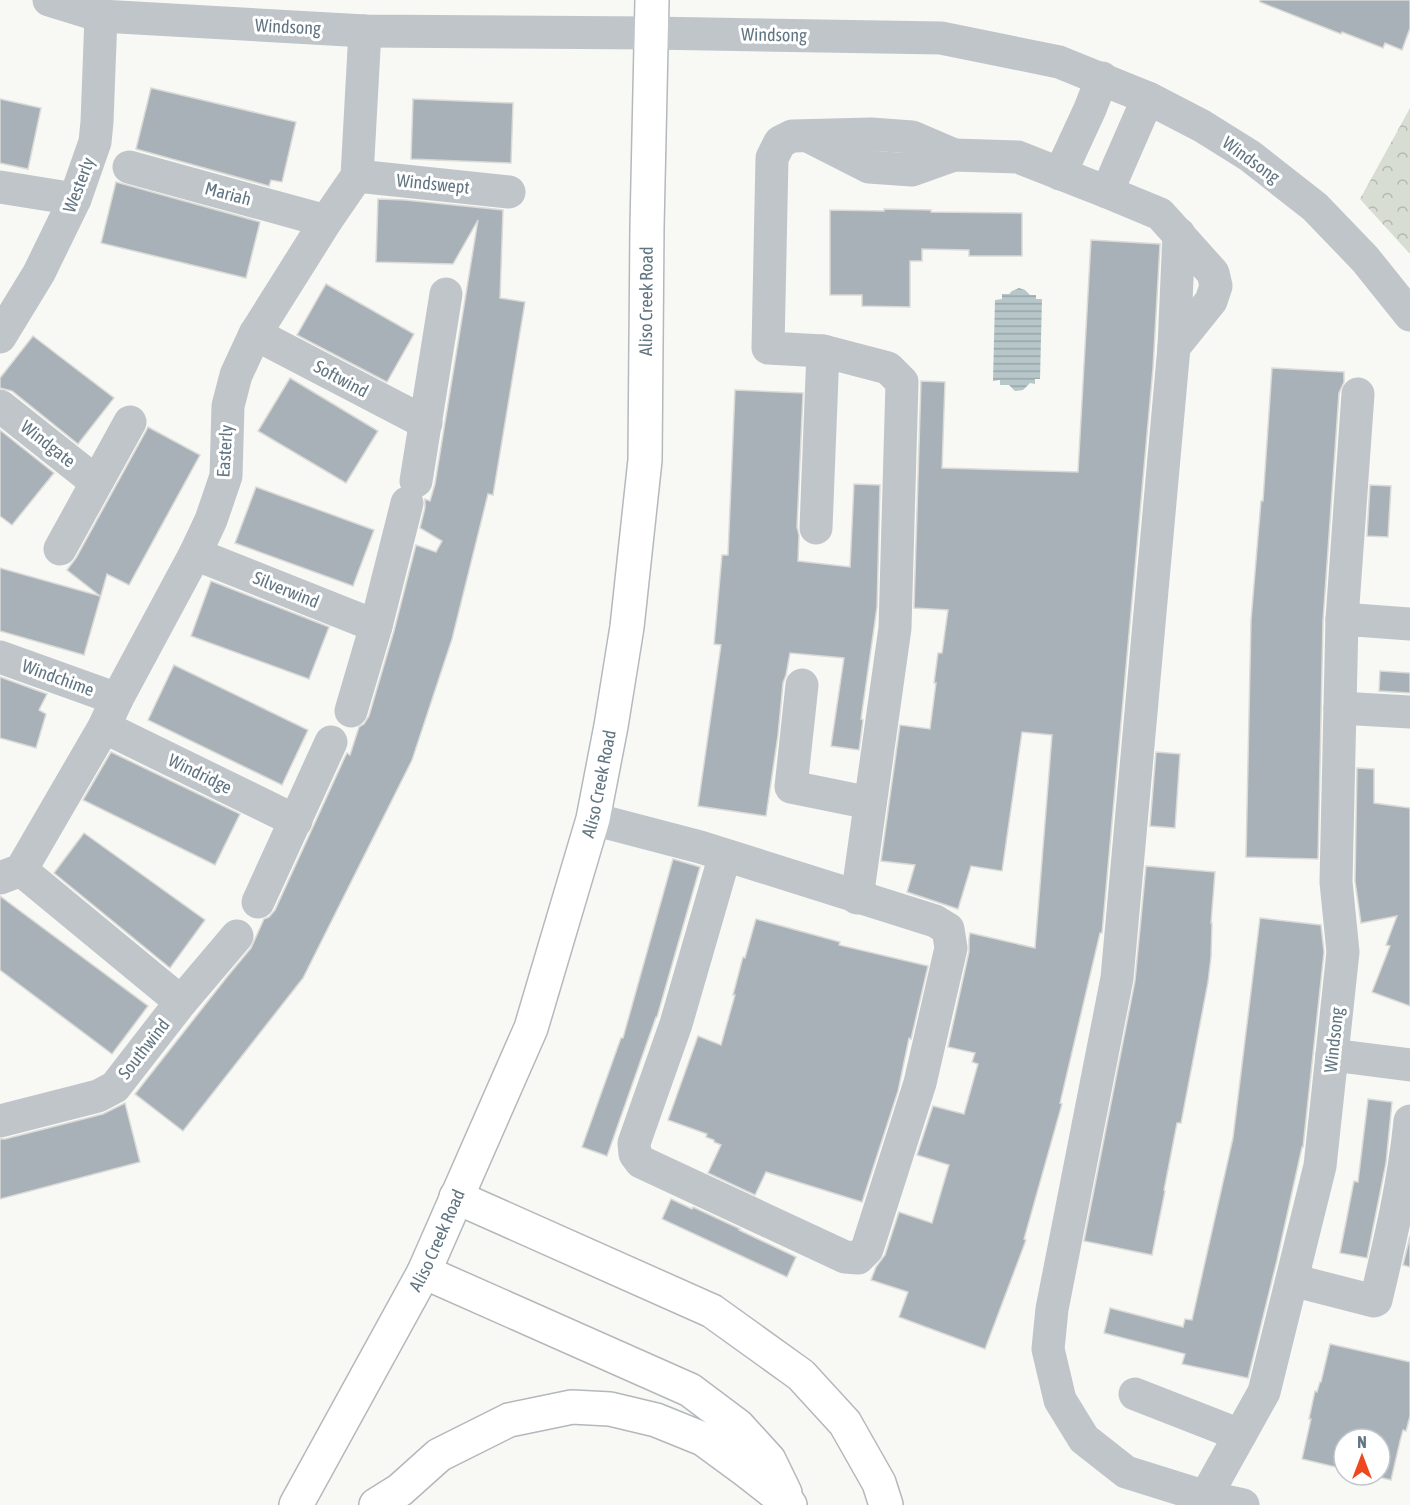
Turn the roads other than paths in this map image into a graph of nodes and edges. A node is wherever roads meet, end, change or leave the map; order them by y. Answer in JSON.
{"nodes":[{"id":1,"x":48,"y":0,"type":"edge"},
{"id":2,"x":652,"y":0,"type":"edge"},
{"id":3,"x":101,"y":16,"type":"junction"},
{"id":4,"x":365,"y":31,"type":"junction"},
{"id":5,"x":651,"y":33,"type":"junction"},
{"id":6,"x":1102,"y":78,"type":"junction"},
{"id":7,"x":1148,"y":98,"type":"junction"},
{"id":8,"x":129,"y":167,"type":"dead end"},
{"id":9,"x":1060,"y":174,"type":"junction"},
{"id":10,"x":357,"y":176,"type":"junction"},
{"id":11,"x":0,"y":188,"type":"edge"},
{"id":12,"x":509,"y":192,"type":"dead end"},
{"id":13,"x":1107,"y":192,"type":"junction"},
{"id":14,"x":75,"y":199,"type":"junction"},
{"id":15,"x":326,"y":221,"type":"junction"},
{"id":16,"x":446,"y":294,"type":"dead end"},
{"id":17,"x":1410,"y":315,"type":"edge"},
{"id":18,"x":255,"y":334,"type":"junction"},
{"id":19,"x":0,"y":337,"type":"edge"},
{"id":20,"x":823,"y":351,"type":"junction"},
{"id":21,"x":1358,"y":394,"type":"dead end"},
{"id":22,"x":0,"y":406,"type":"edge"},
{"id":23,"x":130,"y":422,"type":"dead end"},
{"id":24,"x":426,"y":423,"type":"junction"},
{"id":25,"x":96,"y":482,"type":"junction"},
{"id":26,"x":816,"y":528,"type":"dead end"},
{"id":27,"x":60,"y":549,"type":"dead end"},
{"id":28,"x":195,"y":555,"type":"junction"},
{"id":29,"x":1342,"y":619,"type":"junction"},
{"id":30,"x":1410,"y":624,"type":"edge"},
{"id":31,"x":376,"y":626,"type":"junction"},
{"id":32,"x":0,"y":657,"type":"edge"},
{"id":33,"x":802,"y":685,"type":"dead end"},
{"id":34,"x":1340,"y":708,"type":"junction"},
{"id":35,"x":351,"y":711,"type":"dead end"},
{"id":36,"x":1410,"y":712,"type":"edge"},
{"id":37,"x":110,"y":713,"type":"junction"},
{"id":38,"x":331,"y":742,"type":"dead end"},
{"id":39,"x":870,"y":803,"type":"junction"},
{"id":40,"x":593,"y":819,"type":"junction"},
{"id":41,"x":296,"y":821,"type":"junction"},
{"id":42,"x":725,"y":855,"type":"junction"},
{"id":43,"x":11,"y":874,"type":"edge"},
{"id":44,"x":856,"y":897,"type":"junction"},
{"id":45,"x":258,"y":902,"type":"dead end"},
{"id":46,"x":237,"y":936,"type":"dead end"},
{"id":47,"x":180,"y":1002,"type":"junction"},
{"id":48,"x":1332,"y":1055,"type":"junction"},
{"id":49,"x":1410,"y":1065,"type":"edge"},
{"id":50,"x":0,"y":1121,"type":"edge"},
{"id":51,"x":1410,"y":1121,"type":"edge"},
{"id":52,"x":456,"y":1197,"type":"junction"},
{"id":53,"x":424,"y":1272,"type":"junction"},
{"id":54,"x":1292,"y":1280,"type":"junction"},
{"id":55,"x":1135,"y":1394,"type":"dead end"},
{"id":56,"x":1240,"y":1435,"type":"junction"},
{"id":57,"x":1204,"y":1501,"type":"edge"},
{"id":58,"x":296,"y":1505,"type":"edge"},
{"id":59,"x":376,"y":1505,"type":"edge"},
{"id":60,"x":790,"y":1505,"type":"edge"},
{"id":61,"x":886,"y":1505,"type":"edge"},
{"id":62,"x":1243,"y":1505,"type":"edge"}],
"edges":[{"from":1,"to":3,"type":"street","name":"Windsong"},
{"from":2,"to":5,"type":"main road","name":"Aliso Creek Road"},
{"from":3,"to":4,"type":"street","name":"Windsong"},
{"from":3,"to":14,"type":"street","name":"Westerly"},
{"from":4,"to":5,"type":"street","name":"Windsong"},
{"from":4,"to":10,"type":"street"},
{"from":5,"to":6,"type":"street","name":"Windsong"},
{"from":5,"to":40,"type":"main road","name":"Aliso Creek Road"},
{"from":6,"to":7,"type":"street","name":"Windsong"},
{"from":6,"to":9,"type":"street"},
{"from":7,"to":13,"type":"street"},
{"from":7,"to":17,"type":"street","name":"Windsong"},
{"from":8,"to":15,"type":"street","name":"Mariah"},
{"from":9,"to":13,"type":"street"},
{"from":9,"to":20,"type":"street"},
{"from":10,"to":12,"type":"street","name":"Windswept"},
{"from":10,"to":15,"type":"street","name":"Easterly"},
{"from":11,"to":14,"type":"street"},
{"from":13,"to":57,"type":"street"},
{"from":14,"to":19,"type":"street","name":"Westerly"},
{"from":15,"to":18,"type":"street","name":"Easterly"},
{"from":16,"to":24,"type":"street"},
{"from":18,"to":24,"type":"street","name":"Softwind"},
{"from":18,"to":28,"type":"street","name":"Easterly"},
{"from":20,"to":26,"type":"street"},
{"from":20,"to":39,"type":"street"},
{"from":21,"to":29,"type":"street","name":"Windsong"},
{"from":22,"to":25,"type":"street","name":"Windgate"},
{"from":23,"to":25,"type":"street"},
{"from":24,"to":31,"type":"street"},
{"from":25,"to":27,"type":"street"},
{"from":28,"to":31,"type":"street","name":"Silverwind"},
{"from":28,"to":37,"type":"street","name":"Easterly"},
{"from":29,"to":30,"type":"street"},
{"from":29,"to":34,"type":"street","name":"Windsong"},
{"from":31,"to":35,"type":"street"},
{"from":32,"to":37,"type":"street","name":"Windchime"},
{"from":33,"to":39,"type":"street"},
{"from":34,"to":36,"type":"street"},
{"from":34,"to":48,"type":"street","name":"Windsong"},
{"from":37,"to":41,"type":"street","name":"Windridge"},
{"from":37,"to":43,"type":"street","name":"Easterly"},
{"from":38,"to":41,"type":"street"},
{"from":39,"to":44,"type":"street"},
{"from":40,"to":42,"type":"street"},
{"from":40,"to":52,"type":"main road","name":"Aliso Creek Road"},
{"from":41,"to":45,"type":"street"},
{"from":42,"to":44,"type":"street"},
{"from":42,"to":44,"type":"street"},
{"from":43,"to":47,"type":"street","name":"Southwind"},
{"from":46,"to":47,"type":"street","name":"Southwind"},
{"from":47,"to":50,"type":"street","name":"Southwind"},
{"from":48,"to":49,"type":"street"},
{"from":48,"to":54,"type":"street","name":"Windsong"},
{"from":51,"to":54,"type":"street"},
{"from":52,"to":53,"type":"main road","name":"Aliso Creek Road"},
{"from":52,"to":61,"type":"main road"},
{"from":53,"to":58,"type":"main road","name":"Aliso Creek Road"},
{"from":53,"to":60,"type":"main road"},
{"from":54,"to":56,"type":"street","name":"Windsong"},
{"from":55,"to":56,"type":"street"},
{"from":56,"to":57,"type":"street","name":"Windsong"},
{"from":57,"to":62,"type":"street"},
{"from":59,"to":60,"type":"main road"}]}
